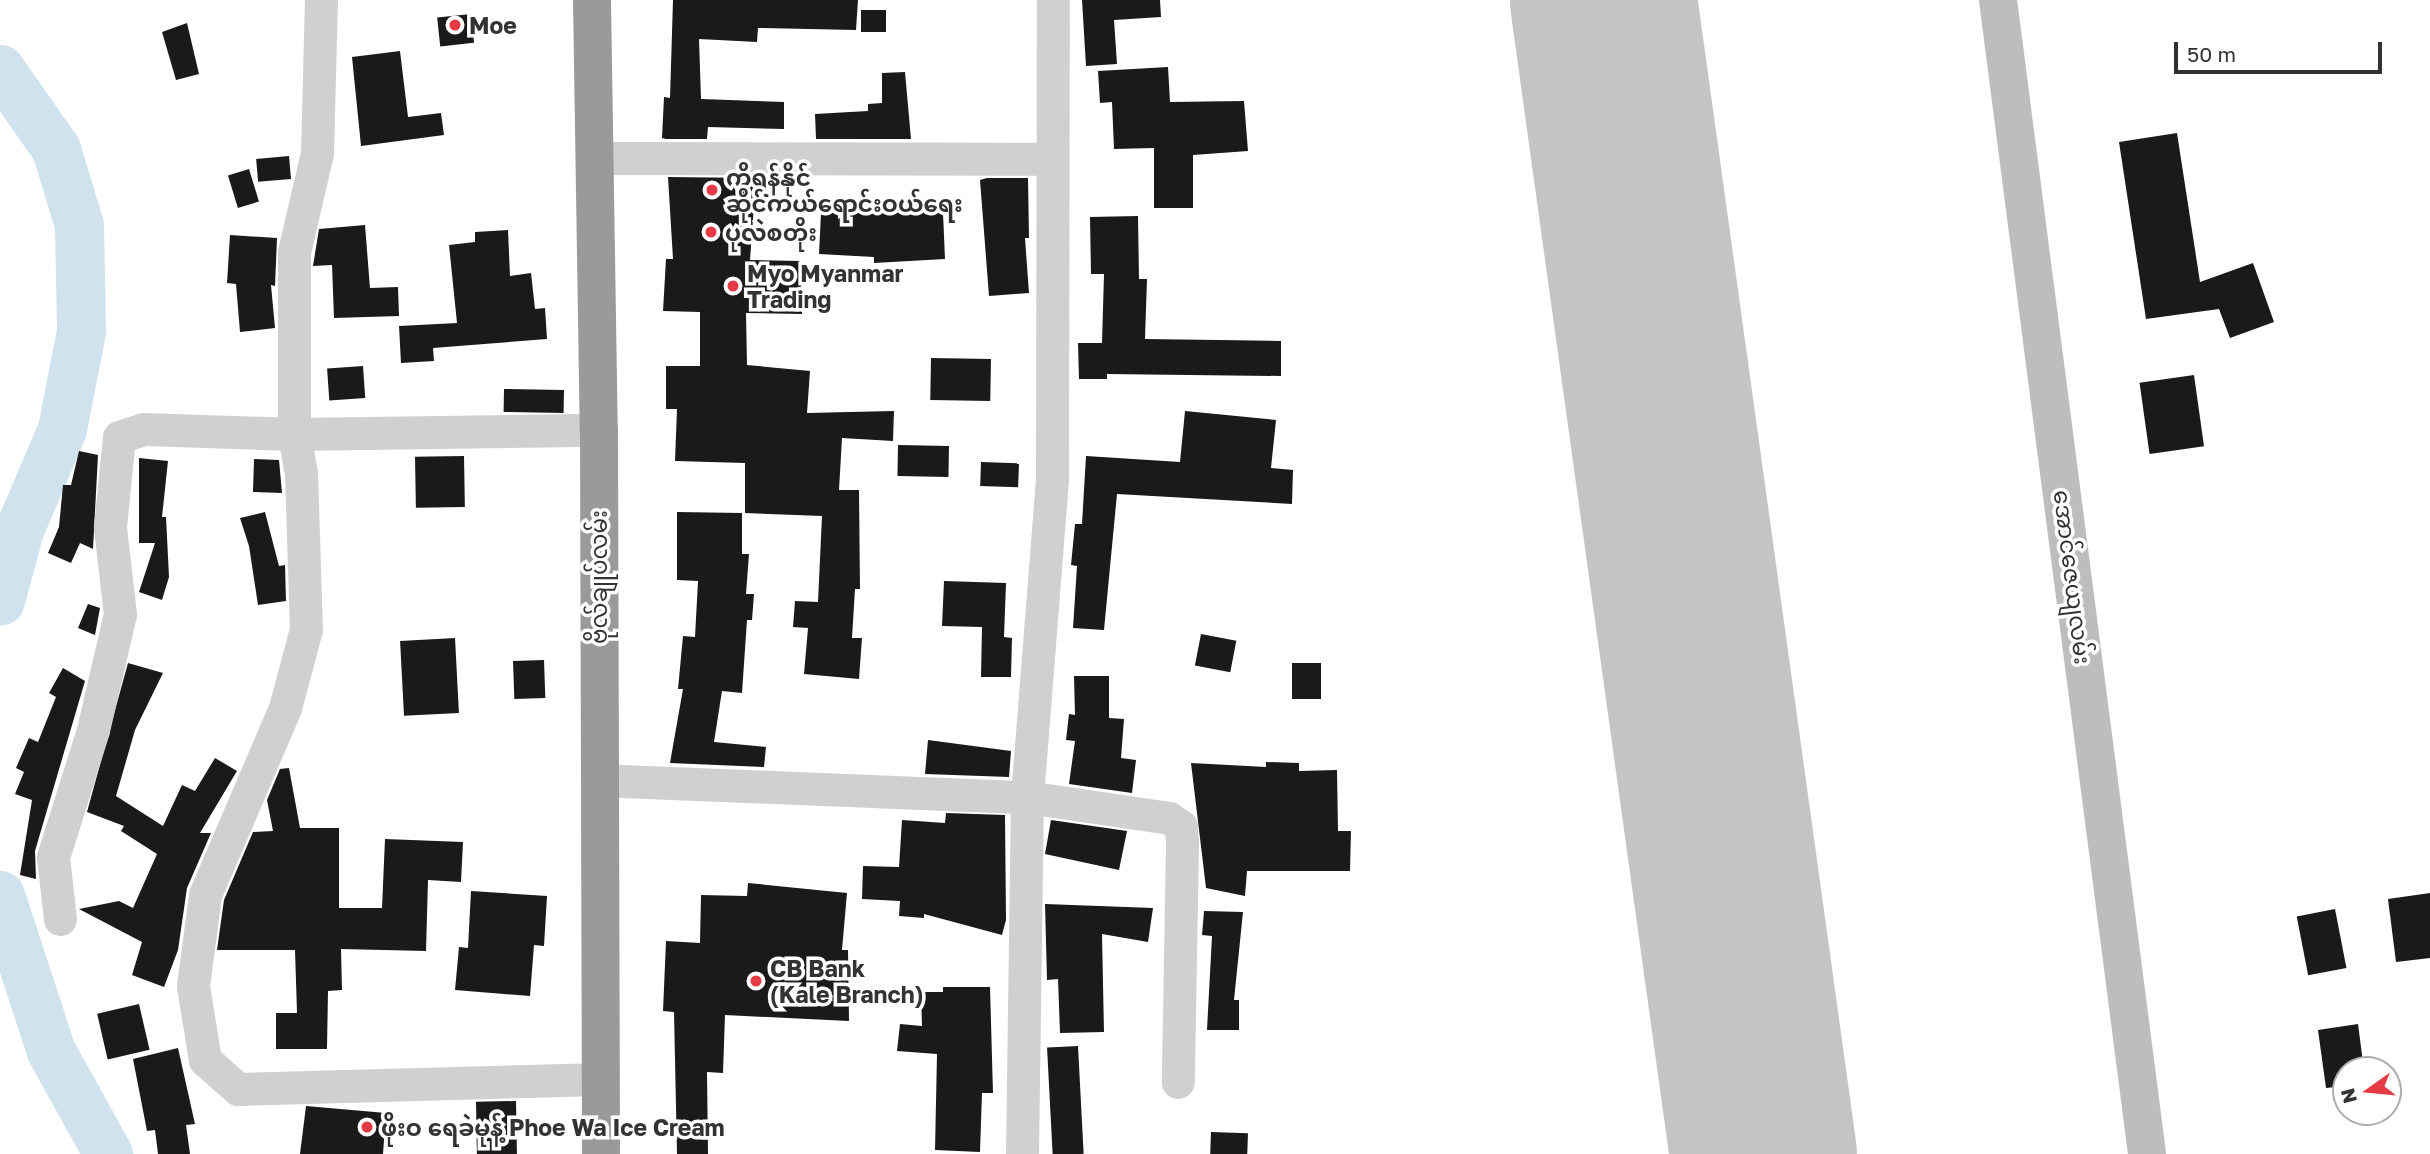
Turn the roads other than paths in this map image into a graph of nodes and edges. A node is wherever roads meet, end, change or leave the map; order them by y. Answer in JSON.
{"nodes":[{"id":1,"x":321,"y":0,"type":"edge"},
{"id":2,"x":592,"y":0,"type":"edge"},
{"id":3,"x":1053,"y":0,"type":"edge"},
{"id":4,"x":1998,"y":0,"type":"edge"},
{"id":5,"x":595,"y":158,"type":"junction"},
{"id":6,"x":1052,"y":159,"type":"junction"},
{"id":7,"x":599,"y":430,"type":"junction"},
{"id":8,"x":294,"y":434,"type":"junction"},
{"id":9,"x":597,"y":780,"type":"junction"},
{"id":10,"x":1027,"y":797,"type":"junction"},
{"id":11,"x":60,"y":919,"type":"dead end"},
{"id":12,"x":600,"y":1079,"type":"junction"},
{"id":13,"x":1178,"y":1082,"type":"dead end"},
{"id":14,"x":601,"y":1154,"type":"edge"},
{"id":15,"x":1022,"y":1154,"type":"edge"},
{"id":16,"x":2147,"y":1154,"type":"edge"}],
"edges":[{"from":1,"to":8,"type":"street"},
{"from":2,"to":5,"type":"highway","name":"ဗိုလ်ချုပ်လမ်း"},
{"from":3,"to":6,"type":"street"},
{"from":4,"to":16,"type":"street","name":"အောင်ဇေယျလမ်း"},
{"from":5,"to":6,"type":"street"},
{"from":5,"to":7,"type":"highway","name":"ဗိုလ်ချုပ်လမ်း"},
{"from":6,"to":10,"type":"street"},
{"from":7,"to":8,"type":"street"},
{"from":7,"to":9,"type":"highway","name":"ဗိုလ်ချုပ်လမ်း"},
{"from":8,"to":11,"type":"street"},
{"from":8,"to":12,"type":"street"},
{"from":9,"to":10,"type":"street"},
{"from":9,"to":12,"type":"highway","name":"ဗိုလ်ချုပ်လမ်း"},
{"from":10,"to":13,"type":"street"},
{"from":10,"to":15,"type":"street"},
{"from":12,"to":14,"type":"highway","name":"ဗိုလ်ချုပ်လမ်း"}]}
